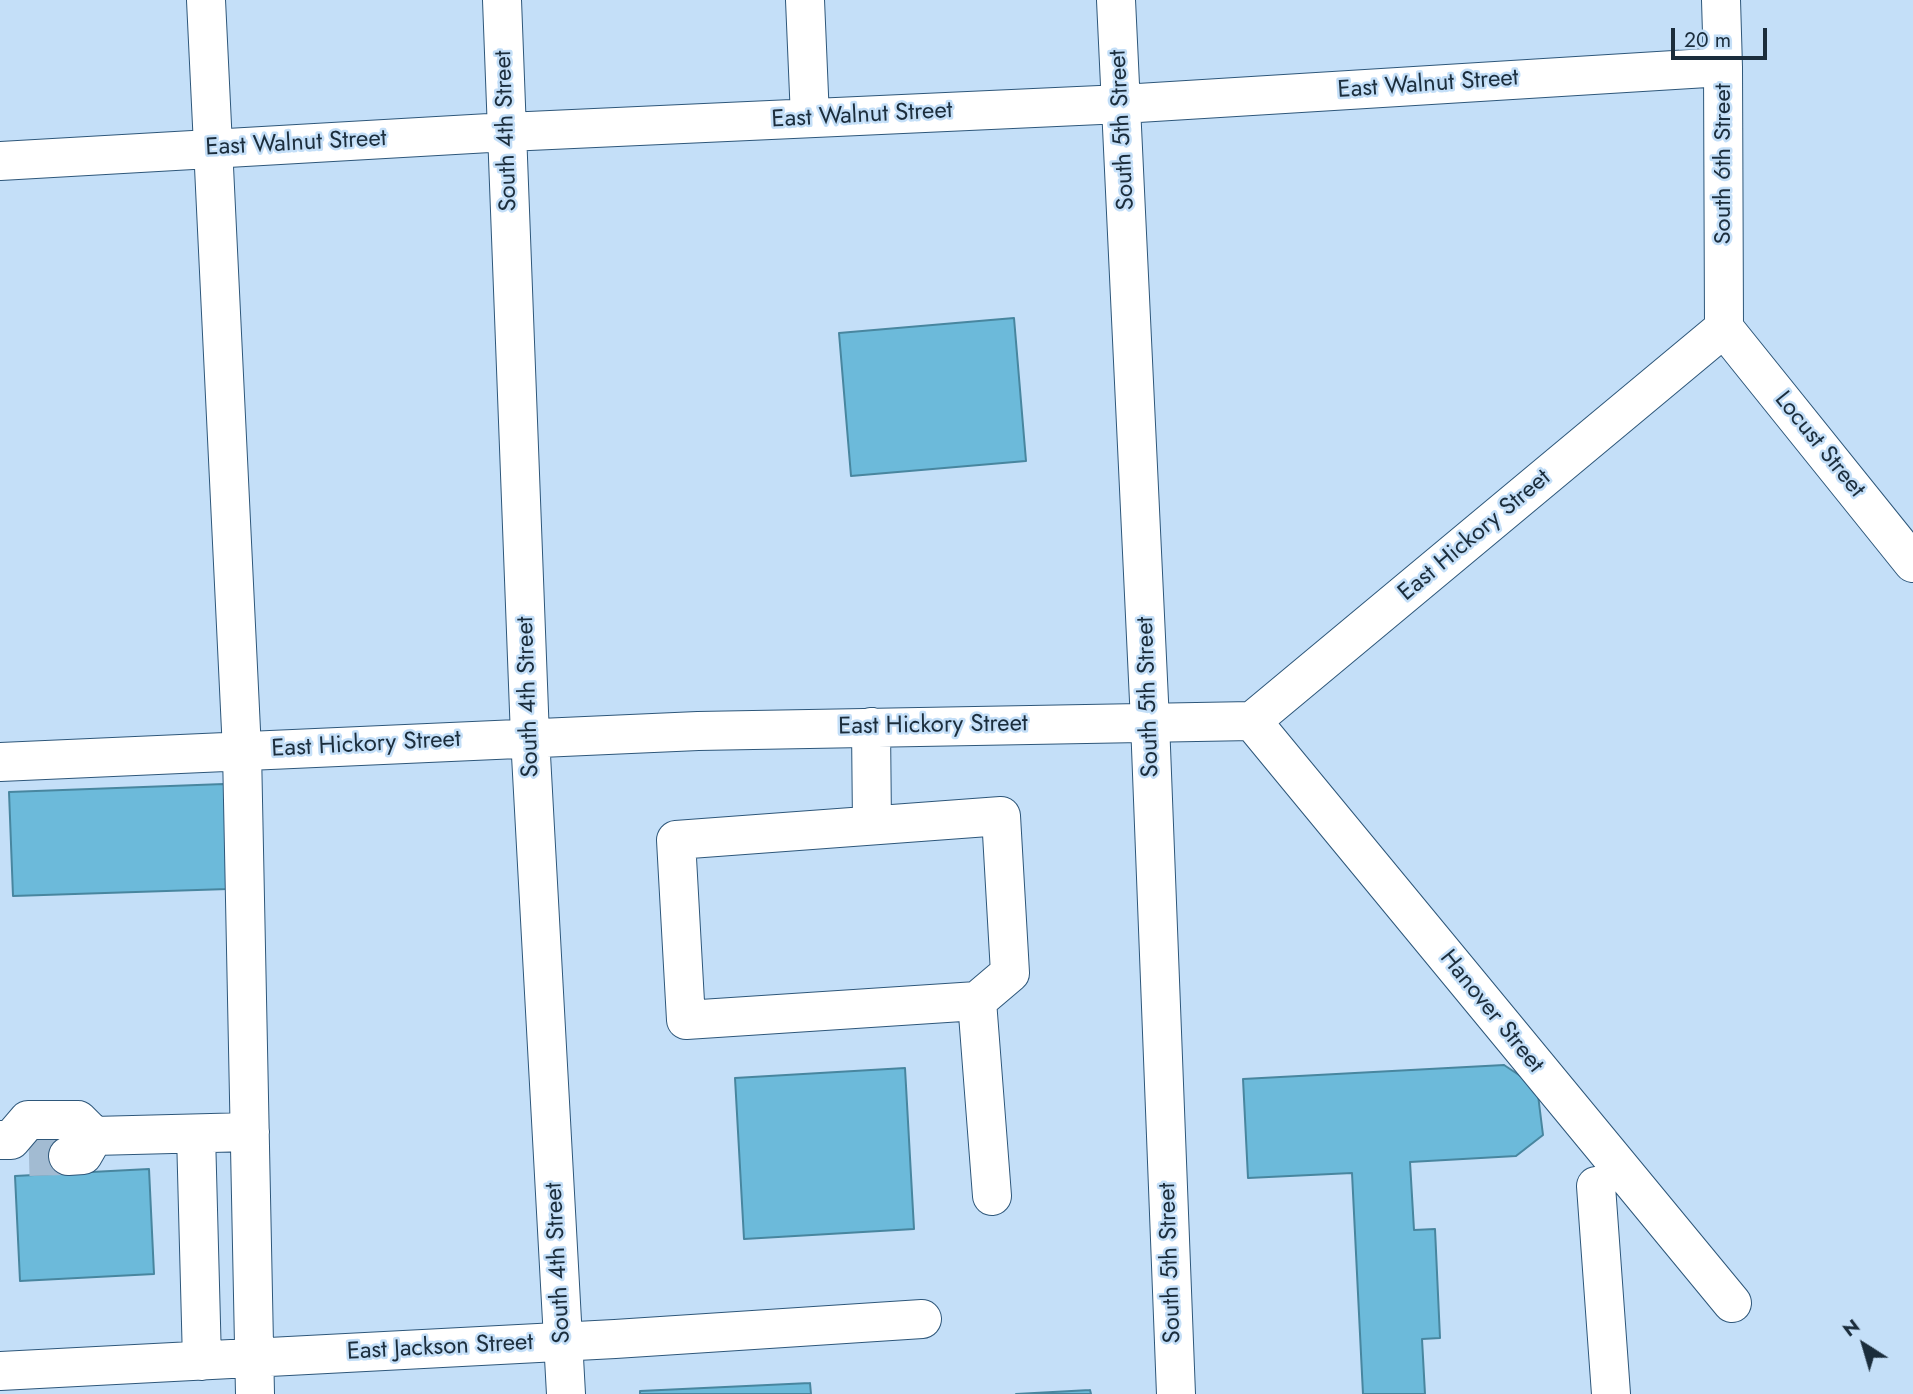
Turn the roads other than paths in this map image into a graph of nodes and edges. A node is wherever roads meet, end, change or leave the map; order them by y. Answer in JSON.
{"nodes":[{"id":1,"x":206,"y":0,"type":"edge"},
{"id":2,"x":502,"y":0,"type":"edge"},
{"id":3,"x":805,"y":0,"type":"edge"},
{"id":4,"x":1116,"y":0,"type":"edge"},
{"id":5,"x":1721,"y":0,"type":"edge"},
{"id":6,"x":1723,"y":67,"type":"junction"},
{"id":7,"x":1122,"y":104,"type":"junction"},
{"id":8,"x":810,"y":118,"type":"junction"},
{"id":9,"x":507,"y":132,"type":"junction"},
{"id":10,"x":213,"y":149,"type":"junction"},
{"id":11,"x":0,"y":161,"type":"edge"},
{"id":12,"x":1724,"y":328,"type":"junction"},
{"id":13,"x":1913,"y":563,"type":"edge"},
{"id":14,"x":1252,"y":721,"type":"junction"},
{"id":15,"x":1150,"y":722,"type":"junction"},
{"id":16,"x":871,"y":727,"type":"junction"},
{"id":17,"x":530,"y":737,"type":"junction"},
{"id":18,"x":242,"y":751,"type":"junction"},
{"id":19,"x":0,"y":762,"type":"edge"},
{"id":20,"x":872,"y":825,"type":"junction"},
{"id":21,"x":977,"y":1001,"type":"junction"},
{"id":22,"x":250,"y":1132,"type":"junction"},
{"id":23,"x":196,"y":1134,"type":"junction"},
{"id":24,"x":13,"y":1145,"type":"edge"},
{"id":25,"x":1596,"y":1186,"type":"dead end"},
{"id":26,"x":992,"y":1196,"type":"dead end"},
{"id":27,"x":1732,"y":1303,"type":"dead end"},
{"id":28,"x":922,"y":1319,"type":"dead end"},
{"id":29,"x":564,"y":1341,"type":"junction"},
{"id":30,"x":202,"y":1360,"type":"junction"},
{"id":31,"x":0,"y":1371,"type":"edge"},
{"id":32,"x":255,"y":1376,"type":"edge"},
{"id":33,"x":148,"y":1379,"type":"edge"},
{"id":34,"x":566,"y":1394,"type":"edge"},
{"id":35,"x":1176,"y":1394,"type":"edge"},
{"id":36,"x":1611,"y":1394,"type":"edge"}],
"edges":[{"from":1,"to":10,"type":"street"},
{"from":2,"to":9,"type":"street","name":"South 4th Street"},
{"from":3,"to":8,"type":"street"},
{"from":4,"to":7,"type":"street","name":"South 5th Street"},
{"from":5,"to":6,"type":"street","name":"South 6th Street"},
{"from":6,"to":7,"type":"street","name":"East Walnut Street"},
{"from":6,"to":12,"type":"street","name":"South 6th Street"},
{"from":7,"to":8,"type":"street","name":"East Walnut Street"},
{"from":7,"to":15,"type":"street","name":"South 5th Street"},
{"from":8,"to":9,"type":"street","name":"East Walnut Street"},
{"from":9,"to":10,"type":"street","name":"East Walnut Street"},
{"from":9,"to":17,"type":"street","name":"South 4th Street"},
{"from":10,"to":11,"type":"street","name":"East Walnut Street"},
{"from":10,"to":18,"type":"street"},
{"from":12,"to":13,"type":"street","name":"Locust Street"},
{"from":12,"to":14,"type":"street","name":"East Hickory Street"},
{"from":14,"to":15,"type":"street","name":"East Hickory Street"},
{"from":14,"to":27,"type":"street","name":"Hanover Street"},
{"from":15,"to":16,"type":"street","name":"East Hickory Street"},
{"from":15,"to":35,"type":"street","name":"South 5th Street"},
{"from":16,"to":17,"type":"street","name":"East Hickory Street"},
{"from":16,"to":20,"type":"street"},
{"from":17,"to":18,"type":"street","name":"East Hickory Street"},
{"from":17,"to":29,"type":"street","name":"South 4th Street"},
{"from":18,"to":19,"type":"street","name":"East Hickory Street"},
{"from":18,"to":22,"type":"street"},
{"from":20,"to":21,"type":"street"},
{"from":20,"to":21,"type":"street"},
{"from":21,"to":26,"type":"street"},
{"from":22,"to":23,"type":"street"},
{"from":22,"to":32,"type":"street"},
{"from":23,"to":24,"type":"street"},
{"from":23,"to":30,"type":"street"},
{"from":25,"to":36,"type":"street"},
{"from":28,"to":29,"type":"street","name":"East Jackson Street"},
{"from":29,"to":32,"type":"street","name":"East Jackson Street"},
{"from":29,"to":34,"type":"street","name":"South 4th Street"},
{"from":30,"to":32,"type":"street","name":"East Jackson Street"},
{"from":30,"to":33,"type":"street","name":"East Jackson Street"},
{"from":31,"to":33,"type":"street","name":"East Jackson Street"}]}
